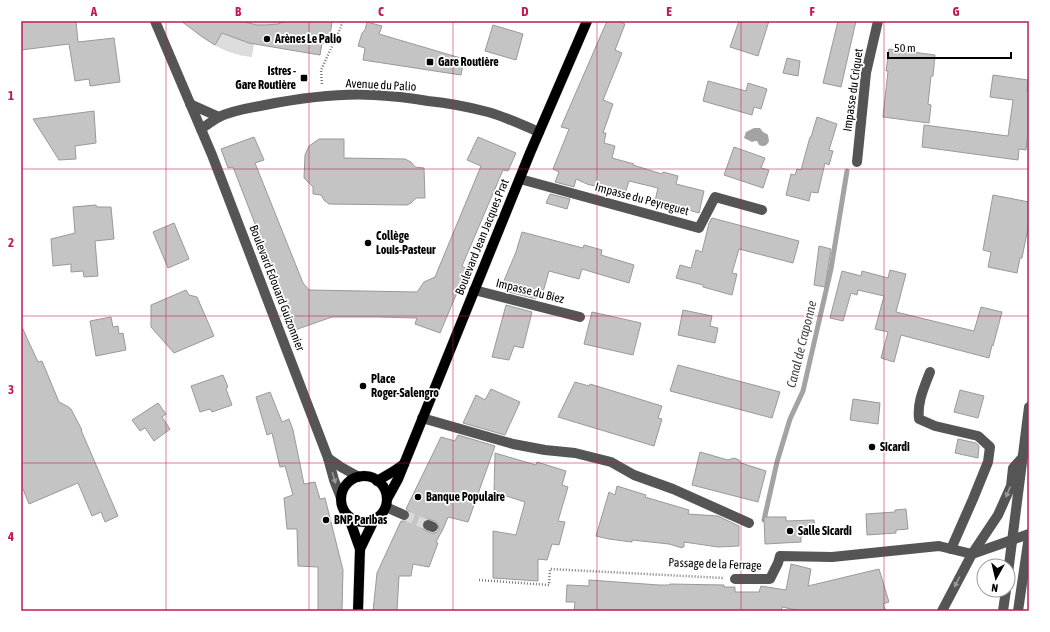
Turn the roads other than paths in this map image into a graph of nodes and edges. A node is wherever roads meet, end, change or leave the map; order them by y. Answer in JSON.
{"nodes":[{"id":1,"x":155,"y":21,"type":"edge"},
{"id":2,"x":587,"y":21,"type":"edge"},
{"id":3,"x":878,"y":21,"type":"edge"},
{"id":4,"x":190,"y":104,"type":"junction"},
{"id":5,"x":219,"y":117,"type":"junction"},
{"id":6,"x":201,"y":129,"type":"junction"},
{"id":7,"x":539,"y":132,"type":"junction"},
{"id":8,"x":857,"y":162,"type":"dead end"},
{"id":9,"x":520,"y":179,"type":"junction"},
{"id":10,"x":762,"y":210,"type":"dead end"},
{"id":11,"x":474,"y":290,"type":"junction"},
{"id":12,"x":580,"y":317,"type":"dead end"},
{"id":13,"x":930,"y":372,"type":"dead end"},
{"id":14,"x":1029,"y":407,"type":"edge"},
{"id":15,"x":422,"y":418,"type":"junction"},
{"id":16,"x":1023,"y":457,"type":"junction"},
{"id":17,"x":328,"y":458,"type":"junction"},
{"id":18,"x":404,"y":464,"type":"junction"},
{"id":19,"x":359,"y":477,"type":"junction"},
{"id":20,"x":377,"y":481,"type":"junction"},
{"id":21,"x":341,"y":498,"type":"junction"},
{"id":22,"x":386,"y":503,"type":"junction"},
{"id":23,"x":404,"y":515,"type":"tunnel mouth"},
{"id":24,"x":349,"y":518,"type":"junction"},
{"id":25,"x":374,"y":520,"type":"junction"},
{"id":26,"x":749,"y":523,"type":"dead end"},
{"id":27,"x":1029,"y":535,"type":"edge"},
{"id":28,"x":1012,"y":540,"type":"junction"},
{"id":29,"x":360,"y":548,"type":"junction"},
{"id":30,"x":951,"y":549,"type":"junction"},
{"id":31,"x":972,"y":554,"type":"junction"},
{"id":32,"x":1010,"y":558,"type":"edge"},
{"id":33,"x":735,"y":579,"type":"road end"},
{"id":34,"x":1005,"y":598,"type":"edge"},
{"id":35,"x":358,"y":611,"type":"edge"},
{"id":36,"x":942,"y":611,"type":"edge"},
{"id":37,"x":1003,"y":611,"type":"edge"},
{"id":38,"x":1018,"y":611,"type":"edge"}],
"edges":[{"from":1,"to":4,"type":"street","name":"Boulevard Edouard Guizonnier"},
{"from":2,"to":7,"type":"main road","name":"Boulevard Jean Jacques Prat"},
{"from":3,"to":8,"type":"street","name":"Impasse du Criquet"},
{"from":4,"to":5,"type":"street"},
{"from":4,"to":6,"type":"street","name":"Boulevard Edouard Guizonnier"},
{"from":5,"to":6,"type":"street","name":"Avenue du Palio"},
{"from":5,"to":7,"type":"street","name":"Avenue du Palio"},
{"from":6,"to":17,"type":"street","name":"Boulevard Edouard Guizonnier"},
{"from":7,"to":9,"type":"main road","name":"Boulevard Jean Jacques Prat"},
{"from":9,"to":10,"type":"street","name":"Impasse du Peyreguet"},
{"from":9,"to":11,"type":"main road","name":"Boulevard Jean Jacques Prat"},
{"from":11,"to":12,"type":"street","name":"Impasse du Biez"},
{"from":11,"to":15,"type":"main road","name":"Boulevard Jean Jacques Prat"},
{"from":13,"to":30,"type":"street"},
{"from":14,"to":16,"type":"street"},
{"from":15,"to":18,"type":"main road","name":"Boulevard Jean Jacques Prat"},
{"from":15,"to":26,"type":"street"},
{"from":16,"to":28,"type":"street"},
{"from":16,"to":31,"type":"street","one_way":true},
{"from":17,"to":19,"type":"street"},
{"from":17,"to":21,"type":"street","name":"Boulevard Edouard Guizonnier","one_way":true},
{"from":18,"to":20,"type":"main road"},
{"from":18,"to":22,"type":"main road","name":"Boulevard Jean Jacques Prat"},
{"from":19,"to":20,"type":"main road"},
{"from":19,"to":21,"type":"main road"},
{"from":20,"to":22,"type":"main road"},
{"from":21,"to":24,"type":"main road"},
{"from":22,"to":23,"type":"street"},
{"from":22,"to":25,"type":"main road"},
{"from":24,"to":25,"type":"main road"},
{"from":24,"to":29,"type":"main road"},
{"from":25,"to":29,"type":"main road"},
{"from":27,"to":28,"type":"street"},
{"from":27,"to":38,"type":"street"},
{"from":28,"to":31,"type":"street"},
{"from":28,"to":32,"type":"street"},
{"from":29,"to":35,"type":"main road"},
{"from":30,"to":31,"type":"street","name":"Passage de la Ferrage"},
{"from":30,"to":33,"type":"street","name":"Passage de la Ferrage"},
{"from":31,"to":36,"type":"street","one_way":true},
{"from":34,"to":37,"type":"street"}]}
